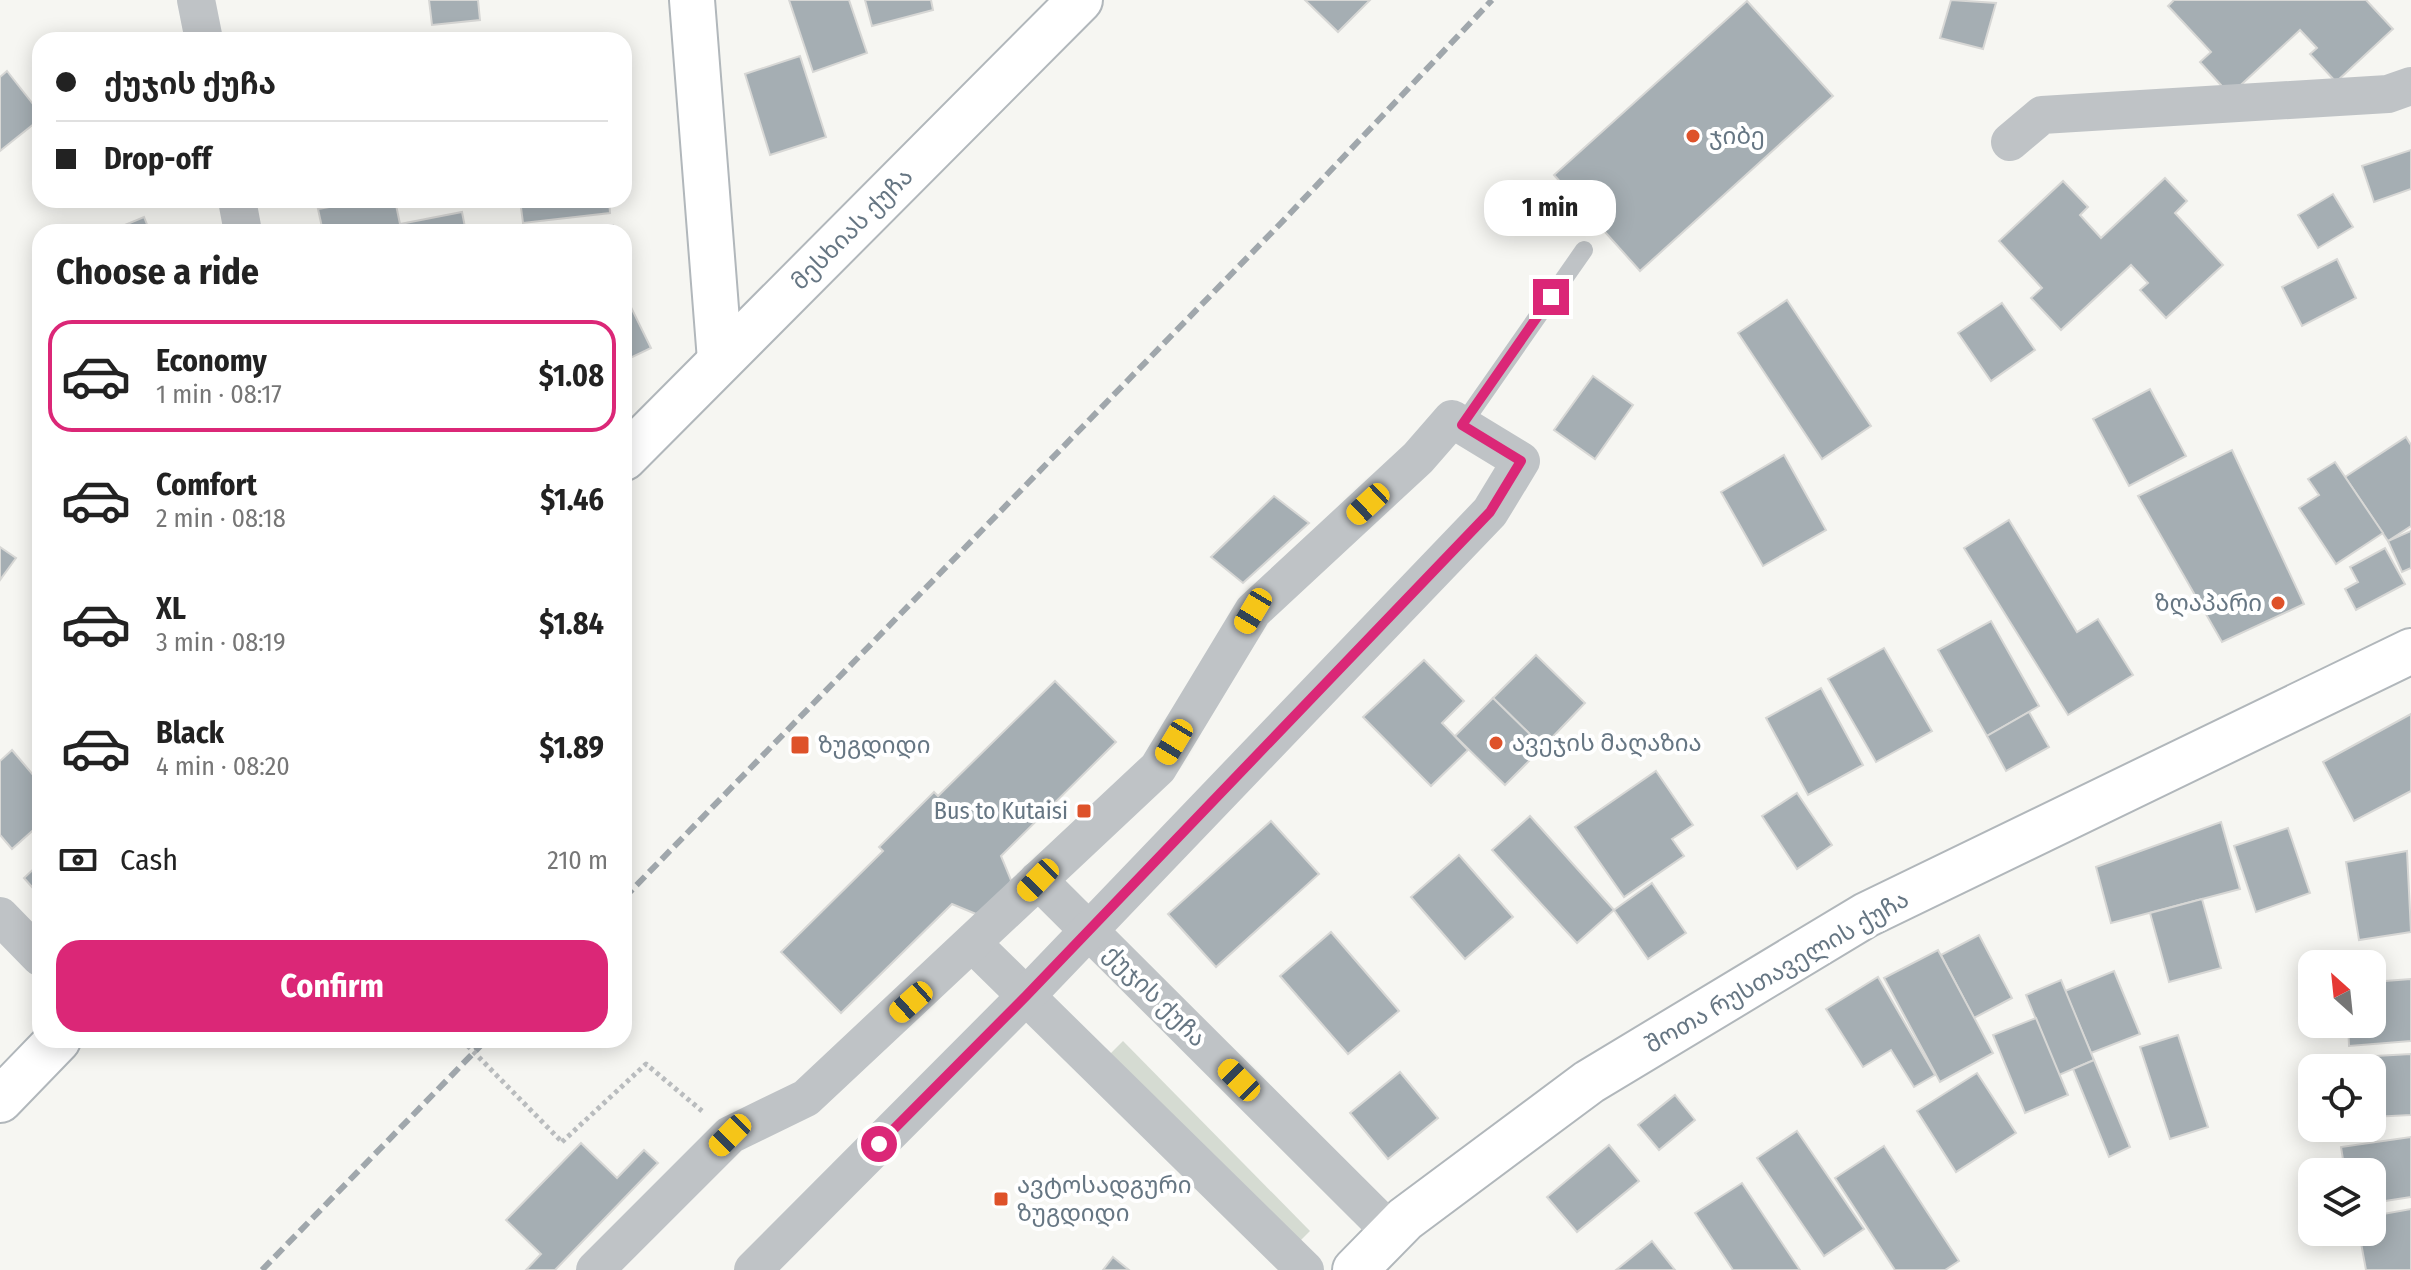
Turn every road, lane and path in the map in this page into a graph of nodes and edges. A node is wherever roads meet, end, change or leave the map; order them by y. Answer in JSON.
{"nodes":[{"id":1,"x":196,"y":0,"type":"edge"},
{"id":2,"x":692,"y":0,"type":"edge"},
{"id":3,"x":1080,"y":0,"type":"edge"},
{"id":4,"x":202,"y":32,"type":"edge"},
{"id":5,"x":2411,"y":86,"type":"edge"},
{"id":6,"x":2010,"y":142,"type":"dead end"},
{"id":7,"x":1584,"y":250,"type":"dead end"},
{"id":8,"x":720,"y":360,"type":"junction"},
{"id":9,"x":1462,"y":425,"type":"junction"},
{"id":10,"x":632,"y":450,"type":"edge"},
{"id":11,"x":2411,"y":651,"type":"edge"},
{"id":12,"x":1038,"y":880,"type":"junction"},
{"id":13,"x":0,"y":916,"type":"edge"},
{"id":14,"x":1089,"y":930,"type":"junction"},
{"id":15,"x":974,"y":945,"type":"junction"},
{"id":16,"x":32,"y":949,"type":"edge"},
{"id":17,"x":1026,"y":996,"type":"junction"},
{"id":18,"x":50,"y":1048,"type":"edge"},
{"id":19,"x":470,"y":1048,"type":"edge"},
{"id":20,"x":0,"y":1100,"type":"edge"},
{"id":21,"x":730,"y":1135,"type":"junction"},
{"id":22,"x":1391,"y":1232,"type":"junction"},
{"id":23,"x":595,"y":1270,"type":"edge"},
{"id":24,"x":753,"y":1270,"type":"edge"},
{"id":25,"x":1305,"y":1270,"type":"edge"},
{"id":26,"x":1355,"y":1270,"type":"edge"}],
"edges":[{"from":1,"to":4,"type":"street"},
{"from":2,"to":8,"type":"main road"},
{"from":3,"to":8,"type":"main road","name":"მესხიას ქუჩა"},
{"from":5,"to":6,"type":"street"},
{"from":7,"to":9,"type":"lane"},
{"from":8,"to":10,"type":"main road","name":"მესხიას ქუჩა"},
{"from":9,"to":12,"type":"street"},
{"from":9,"to":14,"type":"street","name":"ქუჯის ქუჩა"},
{"from":11,"to":22,"type":"main road","name":"შოთა რუსთაველის ქუჩა"},
{"from":12,"to":14,"type":"street","name":"ქუჯის ქუჩა"},
{"from":12,"to":15,"type":"street"},
{"from":13,"to":16,"type":"street"},
{"from":14,"to":17,"type":"street","name":"ქუჯის ქუჩა"},
{"from":14,"to":22,"type":"street","name":"ქუჯის ქუჩა"},
{"from":15,"to":17,"type":"street"},
{"from":15,"to":21,"type":"street"},
{"from":17,"to":24,"type":"street","name":"ქუჯის ქუჩა"},
{"from":17,"to":25,"type":"street"},
{"from":18,"to":20,"type":"main road"},
{"from":19,"to":21,"type":"path","bridge":true},
{"from":21,"to":23,"type":"street"},
{"from":22,"to":26,"type":"main road","name":"შოთა რუსთაველის ქუჩა"}]}
